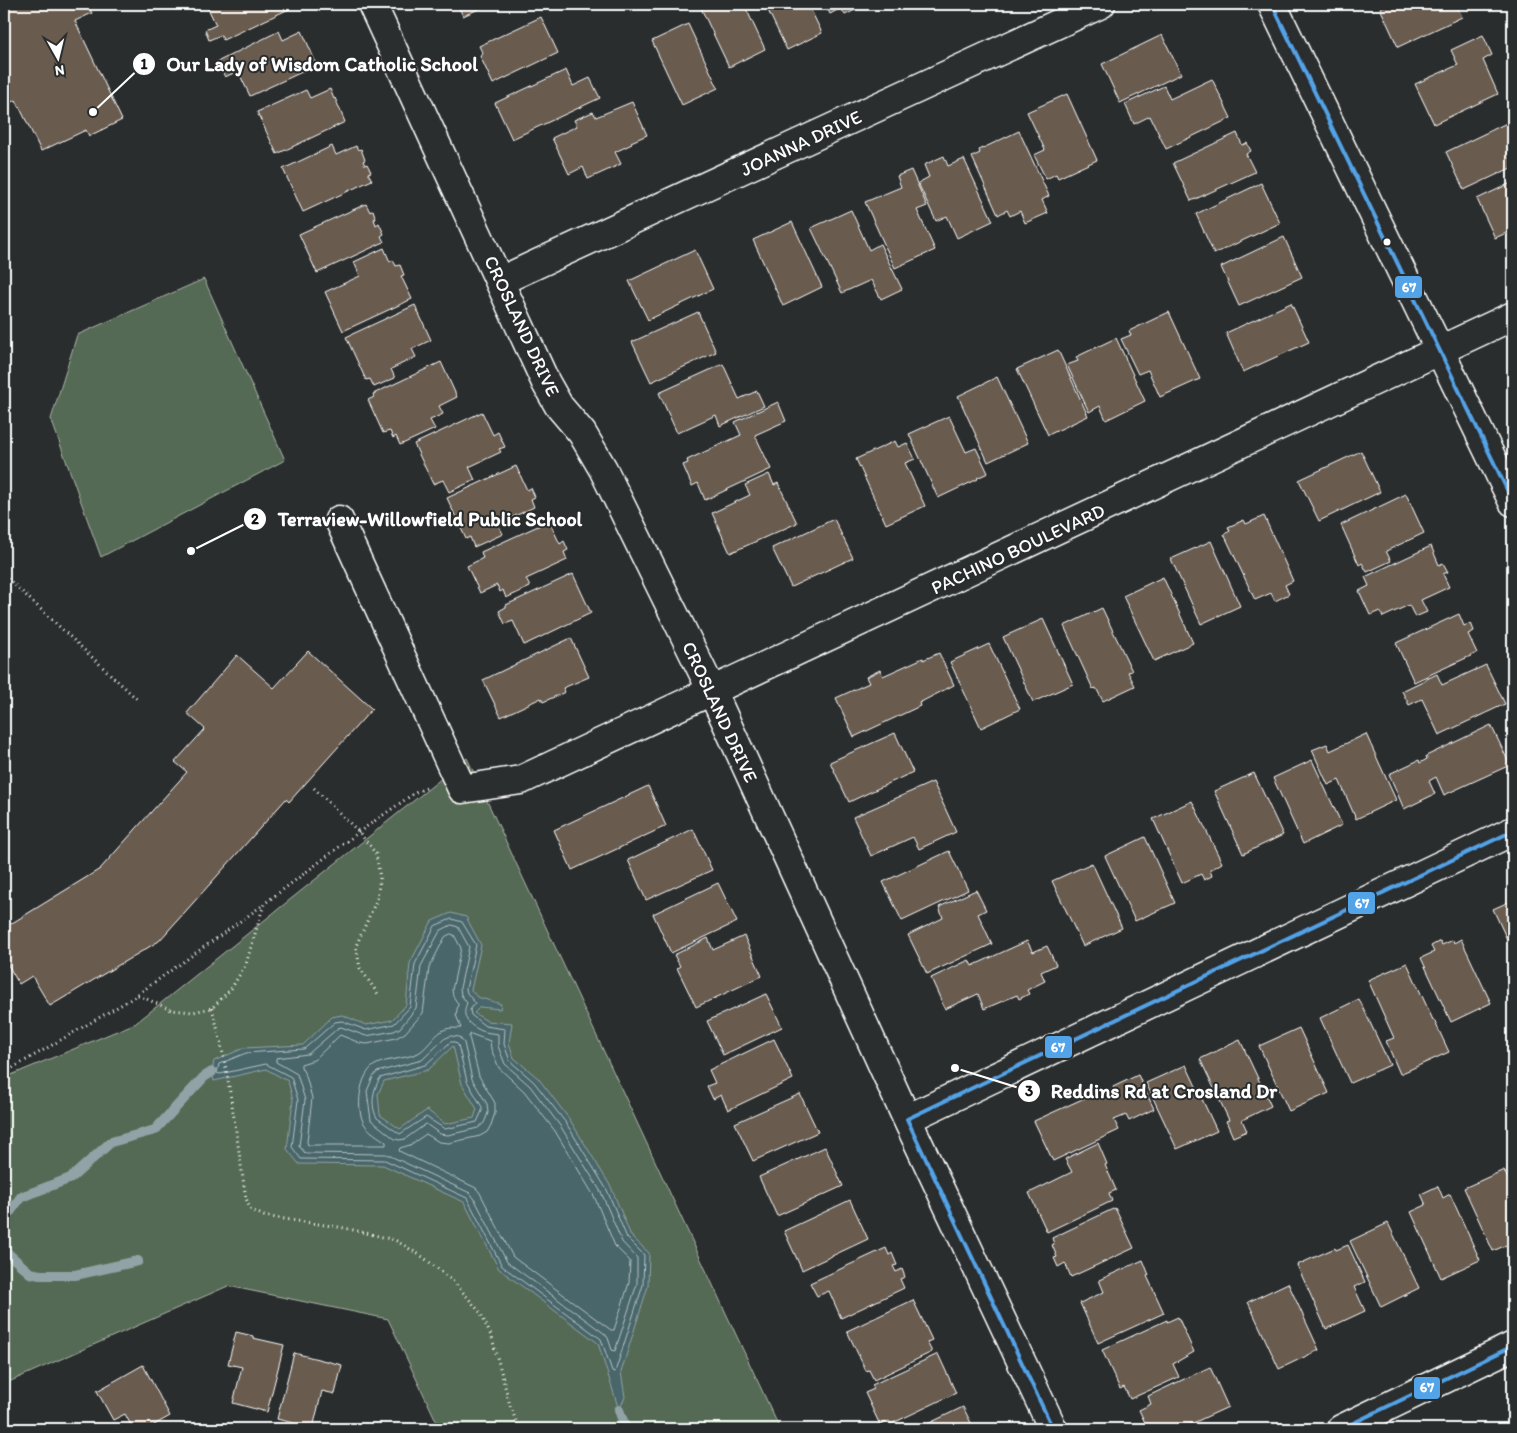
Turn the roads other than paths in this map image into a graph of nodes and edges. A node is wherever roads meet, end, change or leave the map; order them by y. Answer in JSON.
{"nodes":[{"id":1,"x":372,"y":4,"type":"edge"},
{"id":2,"x":1101,"y":4,"type":"edge"},
{"id":3,"x":1272,"y":4,"type":"edge"},
{"id":4,"x":500,"y":281,"type":"junction"},
{"id":5,"x":1513,"y":316,"type":"edge"},
{"id":6,"x":1439,"y":351,"type":"junction"},
{"id":7,"x":1513,"y":502,"type":"edge"},
{"id":8,"x":339,"y":520,"type":"dead end"},
{"id":9,"x":712,"y":691,"type":"junction"},
{"id":10,"x":1513,"y":831,"type":"edge"},
{"id":11,"x":907,"y":1118,"type":"junction"},
{"id":12,"x":1513,"y":1346,"type":"edge"},
{"id":13,"x":1053,"y":1429,"type":"edge"},
{"id":14,"x":1341,"y":1429,"type":"edge"}],
"edges":[{"from":1,"to":4,"type":"street","name":"CROSLAND DRIVE"},
{"from":2,"to":4,"type":"street","name":"JOANNA DRIVE"},
{"from":3,"to":6,"type":"street"},
{"from":4,"to":9,"type":"street","name":"CROSLAND DRIVE"},
{"from":5,"to":6,"type":"street","name":"PACHINO BOULEVARD"},
{"from":6,"to":7,"type":"street"},
{"from":6,"to":9,"type":"street","name":"PACHINO BOULEVARD"},
{"from":8,"to":9,"type":"street","name":"PACHINO BOULEVARD"},
{"from":9,"to":11,"type":"street","name":"CROSLAND DRIVE"},
{"from":10,"to":11,"type":"street"},
{"from":11,"to":13,"type":"street","name":"CROSLAND DRIVE"},
{"from":12,"to":14,"type":"street"}]}
